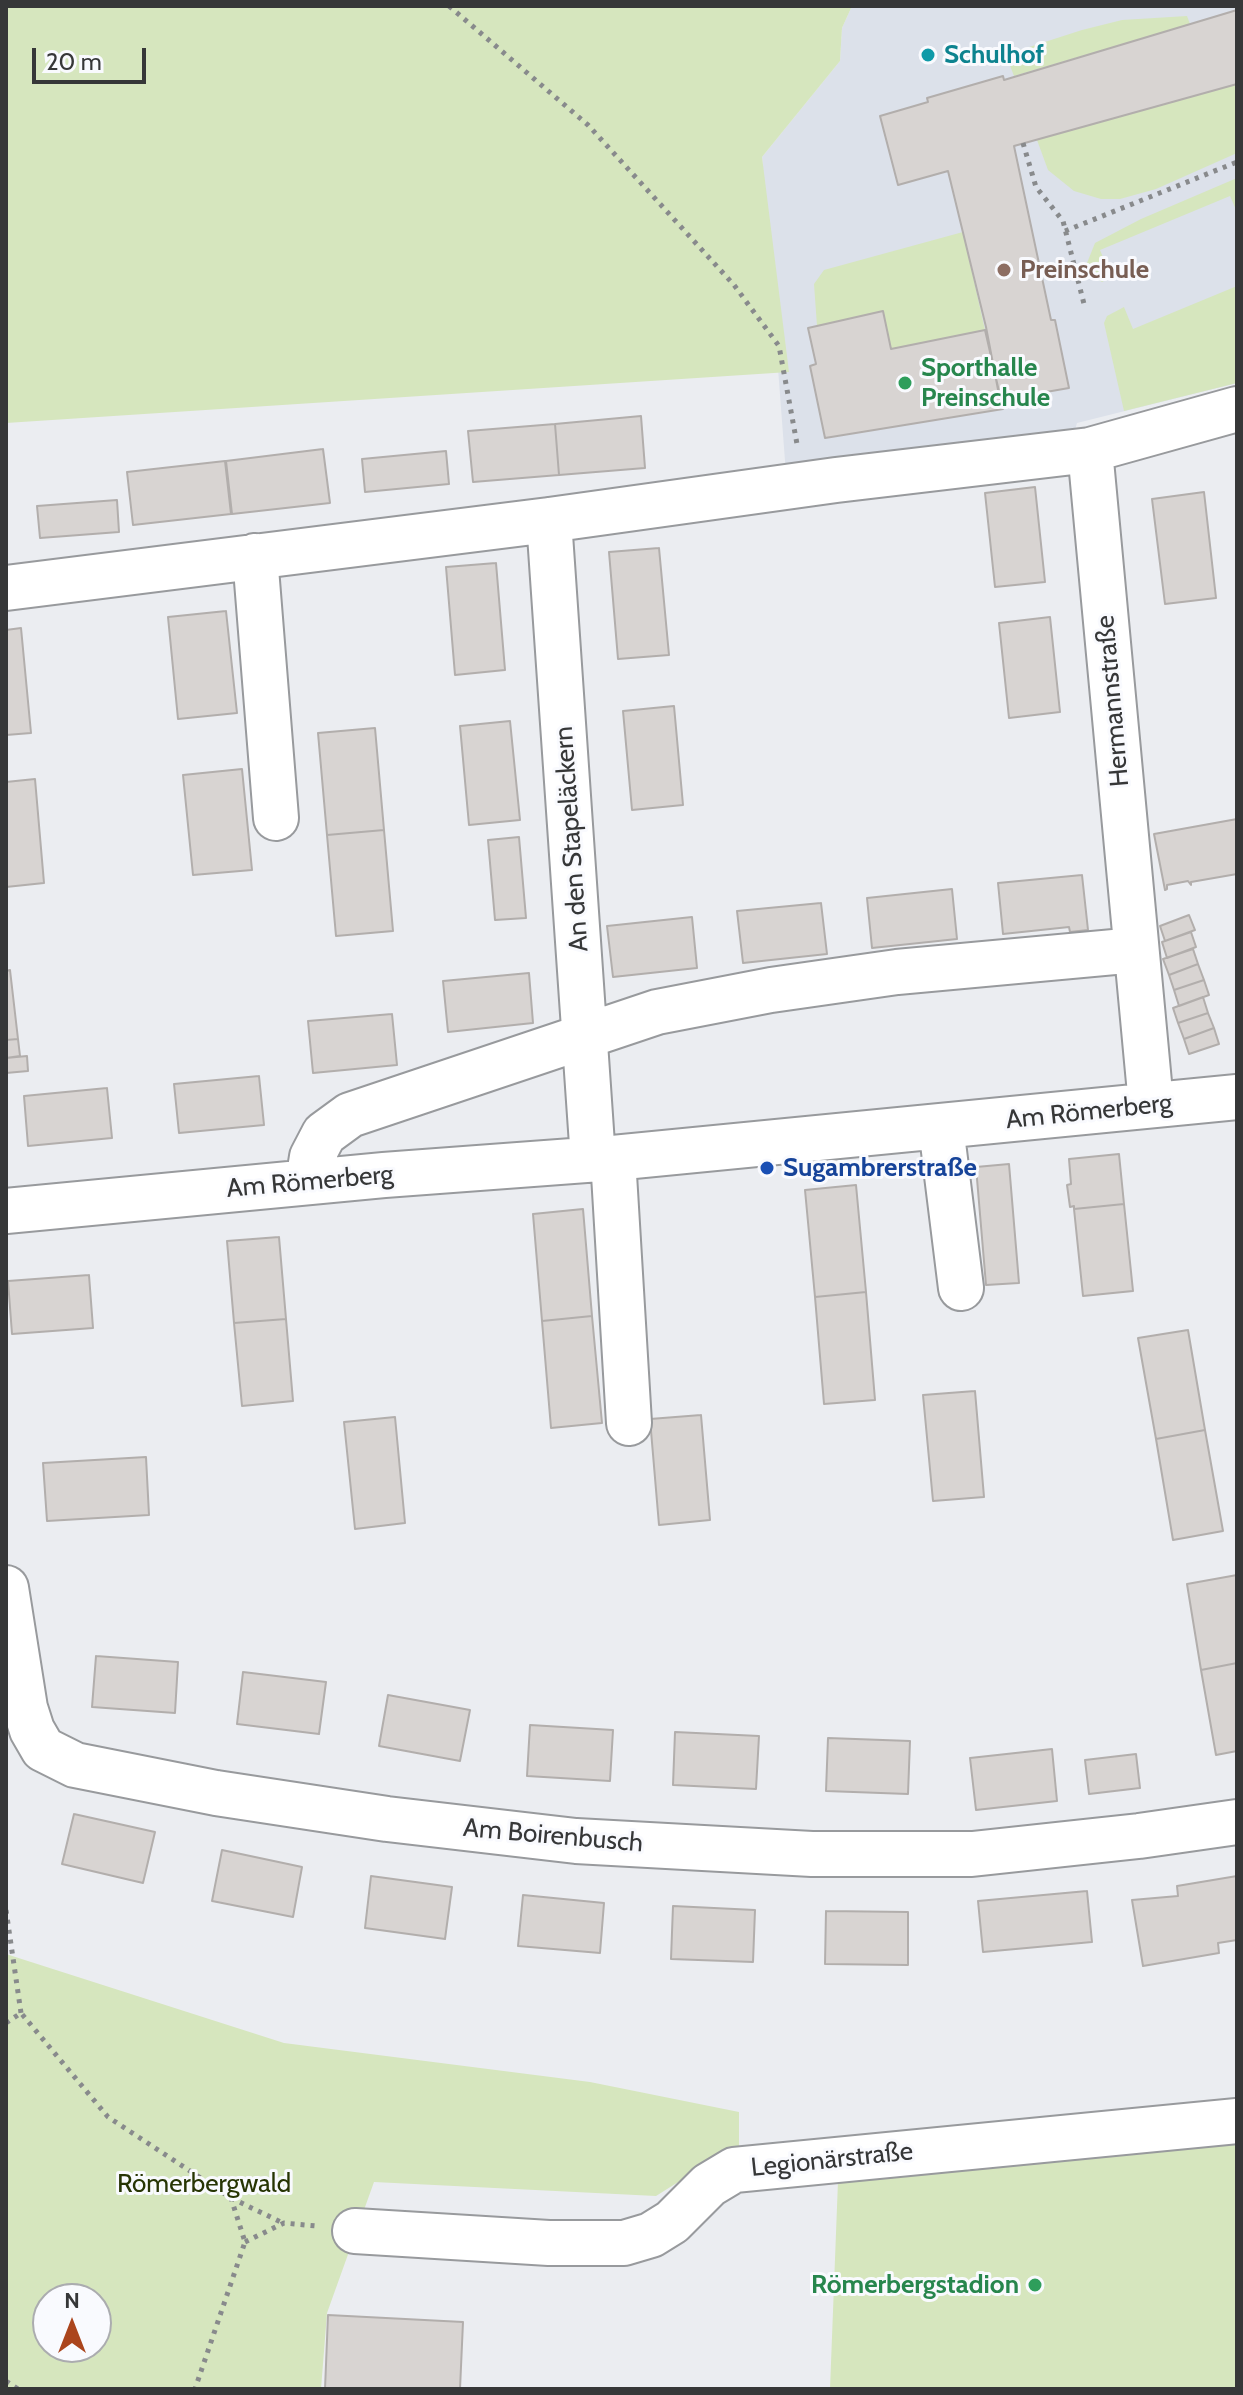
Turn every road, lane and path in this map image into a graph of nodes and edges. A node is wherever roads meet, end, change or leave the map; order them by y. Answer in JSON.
{"nodes":[{"id":1,"x":449,"y":6,"type":"edge"},
{"id":2,"x":1023,"y":143,"type":"dead end"},
{"id":3,"x":1237,"y":162,"type":"edge"},
{"id":4,"x":1065,"y":231,"type":"junction"},
{"id":5,"x":1084,"y":304,"type":"dead end"},
{"id":6,"x":1237,"y":409,"type":"edge"},
{"id":7,"x":1090,"y":450,"type":"junction"},
{"id":8,"x":805,"y":485,"type":"junction"},
{"id":9,"x":549,"y":520,"type":"junction"},
{"id":10,"x":255,"y":556,"type":"junction"},
{"id":11,"x":6,"y":588,"type":"edge"},
{"id":12,"x":276,"y":818,"type":"dead end"},
{"id":13,"x":1136,"y":950,"type":"junction"},
{"id":14,"x":586,"y":1035,"type":"junction"},
{"id":15,"x":1237,"y":1097,"type":"edge"},
{"id":16,"x":1151,"y":1104,"type":"junction"},
{"id":17,"x":941,"y":1127,"type":"junction"},
{"id":18,"x":603,"y":1158,"type":"junction"},
{"id":19,"x":308,"y":1182,"type":"junction"},
{"id":20,"x":6,"y":1211,"type":"edge"},
{"id":21,"x":961,"y":1288,"type":"dead end"},
{"id":22,"x":629,"y":1423,"type":"dead end"},
{"id":23,"x":6,"y":1588,"type":"edge"},
{"id":24,"x":1237,"y":1822,"type":"edge"},
{"id":25,"x":6,"y":1910,"type":"edge"},
{"id":26,"x":21,"y":2013,"type":"junction"},
{"id":27,"x":6,"y":2023,"type":"edge"},
{"id":28,"x":1237,"y":2121,"type":"edge"},
{"id":29,"x":231,"y":2198,"type":"junction"},
{"id":30,"x":284,"y":2223,"type":"junction"},
{"id":31,"x":355,"y":2231,"type":"joint"},
{"id":32,"x":245,"y":2242,"type":"junction"},
{"id":33,"x":6,"y":2381,"type":"edge"},
{"id":34,"x":18,"y":2389,"type":"edge"},
{"id":35,"x":195,"y":2389,"type":"edge"}],
"edges":[{"from":1,"to":8,"type":"path"},
{"from":2,"to":4,"type":"path"},
{"from":3,"to":4,"type":"path"},
{"from":4,"to":5,"type":"path"},
{"from":6,"to":7,"type":"street"},
{"from":7,"to":8,"type":"street"},
{"from":7,"to":13,"type":"street","name":"Hermannstraße"},
{"from":8,"to":9,"type":"street"},
{"from":9,"to":10,"type":"street"},
{"from":9,"to":14,"type":"street","name":"An den Stapeläckern"},
{"from":10,"to":11,"type":"street"},
{"from":10,"to":12,"type":"street"},
{"from":13,"to":14,"type":"street"},
{"from":13,"to":16,"type":"street","name":"Hermannstraße"},
{"from":14,"to":18,"type":"street","name":"An den Stapeläckern"},
{"from":14,"to":19,"type":"street"},
{"from":15,"to":16,"type":"street","name":"Am Römerberg"},
{"from":16,"to":17,"type":"street","name":"Am Römerberg"},
{"from":17,"to":18,"type":"street","name":"Am Römerberg"},
{"from":17,"to":21,"type":"street"},
{"from":18,"to":19,"type":"street","name":"Am Römerberg"},
{"from":18,"to":22,"type":"street"},
{"from":19,"to":20,"type":"street","name":"Am Römerberg"},
{"from":23,"to":24,"type":"street","name":"Am Boirenbusch"},
{"from":25,"to":26,"type":"path"},
{"from":26,"to":27,"type":"path"},
{"from":26,"to":29,"type":"path"},
{"from":28,"to":31,"type":"street","name":"Legionärstraße"},
{"from":29,"to":30,"type":"path"},
{"from":29,"to":32,"type":"path"},
{"from":30,"to":31,"type":"path"},
{"from":30,"to":32,"type":"path"},
{"from":32,"to":35,"type":"path"},
{"from":33,"to":34,"type":"path"}]}
